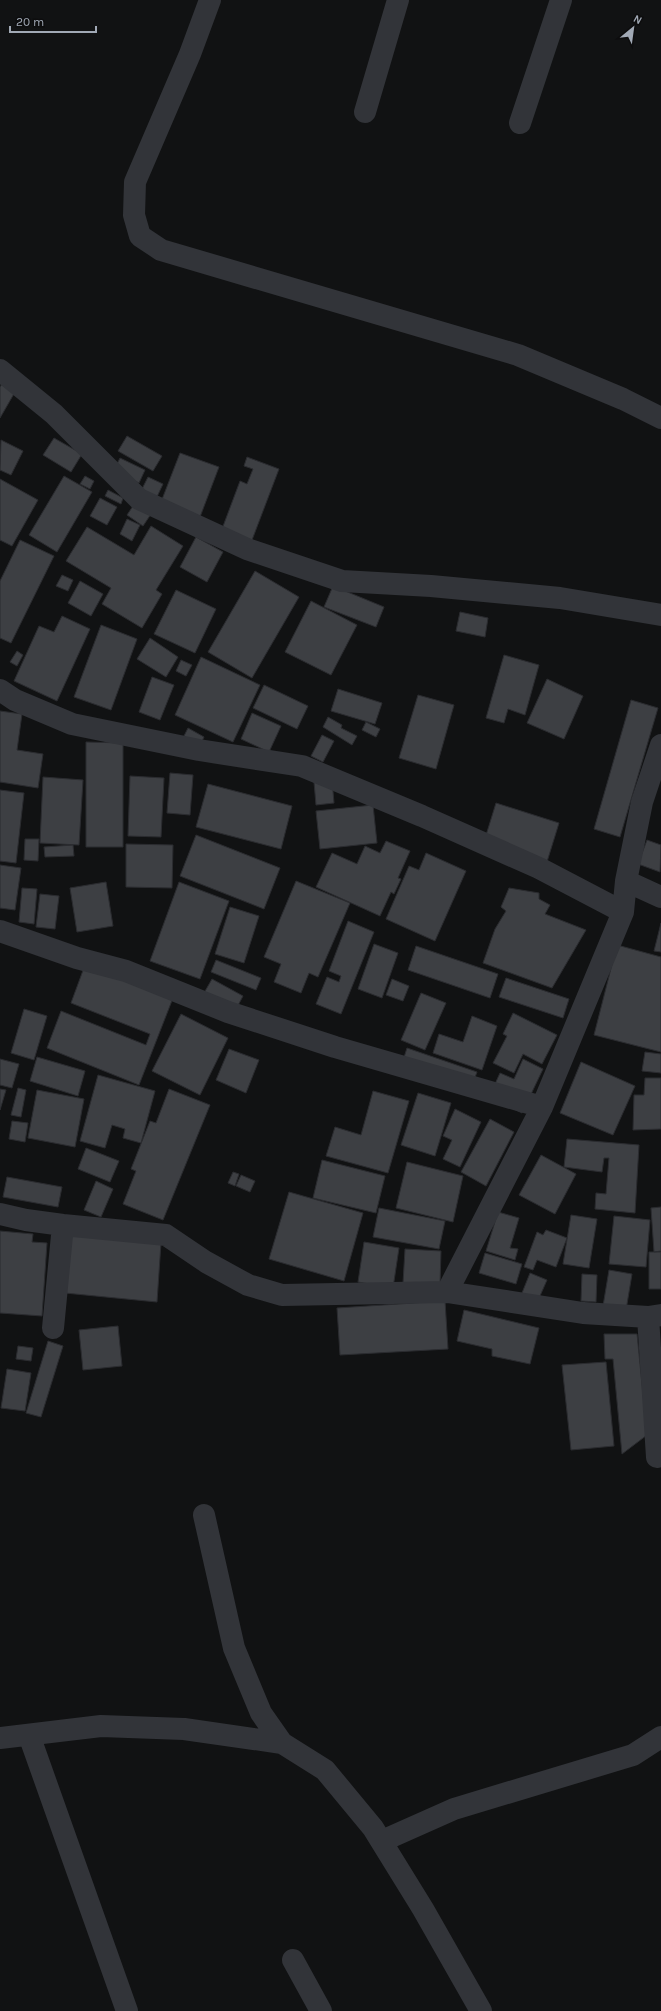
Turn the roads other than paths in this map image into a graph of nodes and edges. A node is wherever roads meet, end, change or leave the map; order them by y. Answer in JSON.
{"nodes":[{"id":1,"x":210,"y":0,"type":"edge"},
{"id":2,"x":398,"y":0,"type":"edge"},
{"id":3,"x":561,"y":0,"type":"edge"},
{"id":4,"x":365,"y":112,"type":"dead end"},
{"id":5,"x":520,"y":122,"type":"dead end"},
{"id":6,"x":0,"y":370,"type":"edge"},
{"id":7,"x":661,"y":418,"type":"edge"},
{"id":8,"x":661,"y":615,"type":"edge"},
{"id":9,"x":0,"y":690,"type":"edge"},
{"id":10,"x":661,"y":745,"type":"edge"},
{"id":11,"x":626,"y":882,"type":"junction"},
{"id":12,"x":661,"y":896,"type":"edge"},
{"id":13,"x":623,"y":912,"type":"junction"},
{"id":14,"x":0,"y":931,"type":"edge"},
{"id":15,"x":542,"y":1107,"type":"junction"},
{"id":16,"x":0,"y":1214,"type":"edge"},
{"id":17,"x":62,"y":1226,"type":"junction"},
{"id":18,"x":447,"y":1292,"type":"junction"},
{"id":19,"x":654,"y":1316,"type":"edge"},
{"id":20,"x":53,"y":1328,"type":"dead end"},
{"id":21,"x":658,"y":1457,"type":"dead end"},
{"id":22,"x":204,"y":1515,"type":"dead end"},
{"id":23,"x":29,"y":1735,"type":"junction"},
{"id":24,"x":661,"y":1737,"type":"edge"},
{"id":25,"x":0,"y":1738,"type":"edge"},
{"id":26,"x":282,"y":1744,"type":"junction"},
{"id":27,"x":382,"y":1841,"type":"junction"},
{"id":28,"x":293,"y":1960,"type":"dead end"},
{"id":29,"x":127,"y":2011,"type":"edge"},
{"id":30,"x":321,"y":2011,"type":"edge"},
{"id":31,"x":480,"y":2011,"type":"edge"}],
"edges":[{"from":1,"to":7,"type":"street"},
{"from":2,"to":4,"type":"street"},
{"from":3,"to":5,"type":"street"},
{"from":6,"to":8,"type":"street"},
{"from":9,"to":13,"type":"street"},
{"from":10,"to":11,"type":"street"},
{"from":11,"to":12,"type":"street"},
{"from":11,"to":13,"type":"street"},
{"from":13,"to":15,"type":"street"},
{"from":14,"to":15,"type":"street"},
{"from":15,"to":18,"type":"street"},
{"from":16,"to":17,"type":"street"},
{"from":17,"to":18,"type":"street"},
{"from":17,"to":20,"type":"street"},
{"from":18,"to":19,"type":"street"},
{"from":19,"to":21,"type":"street"},
{"from":22,"to":26,"type":"street"},
{"from":23,"to":25,"type":"street"},
{"from":23,"to":26,"type":"street"},
{"from":23,"to":29,"type":"street"},
{"from":24,"to":27,"type":"street"},
{"from":26,"to":27,"type":"street"},
{"from":27,"to":31,"type":"street"},
{"from":28,"to":30,"type":"street"}]}
